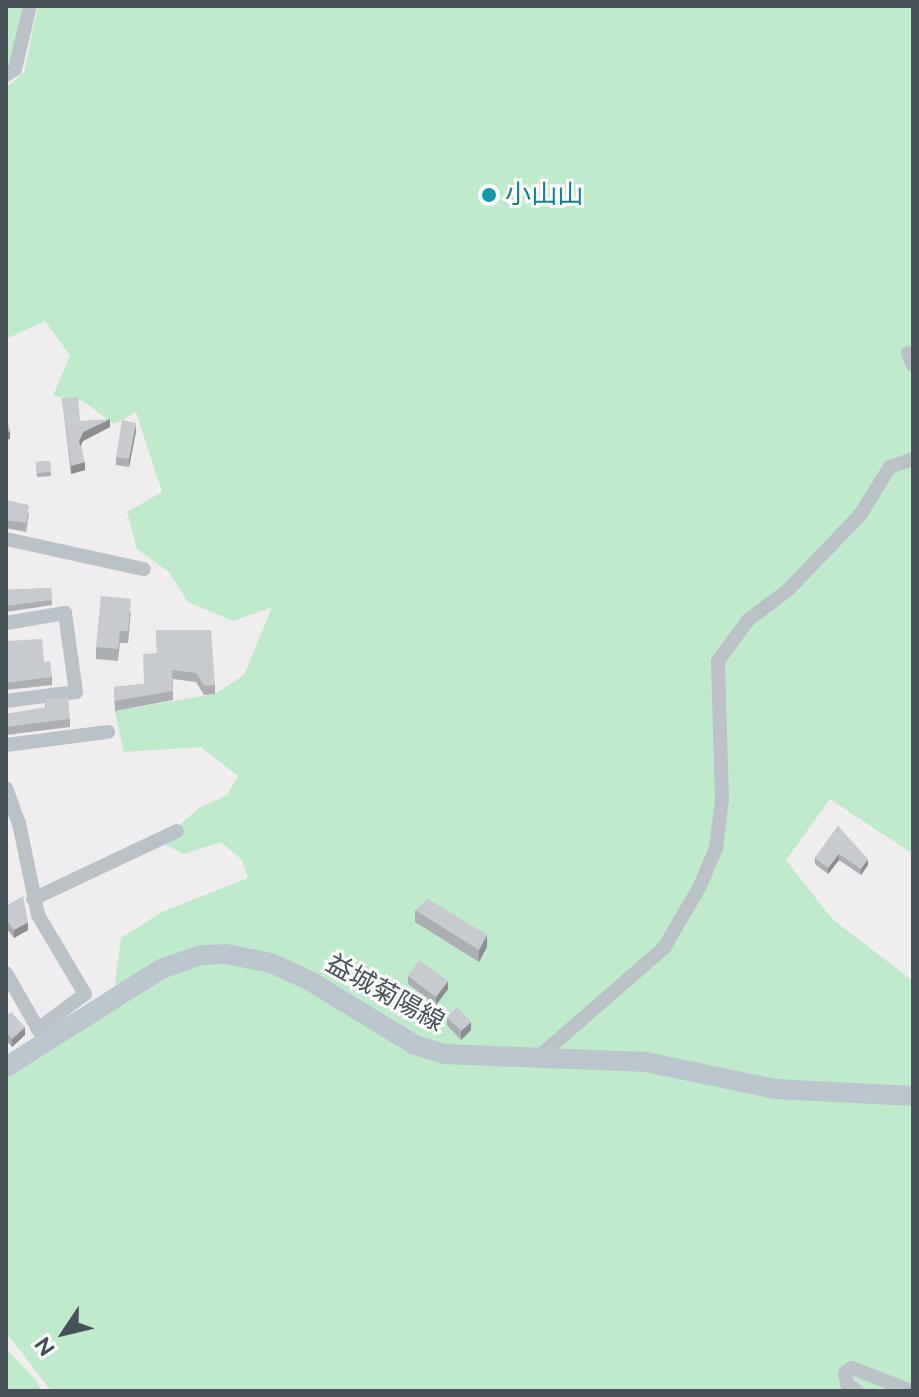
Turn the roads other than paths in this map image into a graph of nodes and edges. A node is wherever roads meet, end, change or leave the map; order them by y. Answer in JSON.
{"nodes":[{"id":1,"x":30,"y":6,"type":"edge"},
{"id":2,"x":6,"y":75,"type":"edge"},
{"id":3,"x":913,"y":459,"type":"edge"},
{"id":4,"x":6,"y":539,"type":"edge"},
{"id":5,"x":144,"y":569,"type":"dead end"},
{"id":6,"x":6,"y":623,"type":"edge"},
{"id":7,"x":6,"y":701,"type":"edge"},
{"id":8,"x":108,"y":732,"type":"dead end"},
{"id":9,"x":6,"y":745,"type":"edge"},
{"id":10,"x":6,"y":788,"type":"edge"},
{"id":11,"x":177,"y":831,"type":"dead end"},
{"id":12,"x":33,"y":899,"type":"junction"},
{"id":13,"x":6,"y":973,"type":"edge"},
{"id":14,"x":42,"y":1035,"type":"junction"},
{"id":15,"x":535,"y":1061,"type":"junction"},
{"id":16,"x":6,"y":1067,"type":"edge"},
{"id":17,"x":913,"y":1096,"type":"edge"},
{"id":18,"x":857,"y":1391,"type":"edge"},
{"id":19,"x":911,"y":1391,"type":"edge"}],
"edges":[{"from":1,"to":2,"type":"street"},
{"from":3,"to":15,"type":"street"},
{"from":4,"to":5,"type":"street"},
{"from":6,"to":7,"type":"street"},
{"from":8,"to":9,"type":"street"},
{"from":10,"to":12,"type":"street"},
{"from":11,"to":12,"type":"street"},
{"from":12,"to":14,"type":"street"},
{"from":13,"to":14,"type":"street"},
{"from":14,"to":15,"type":"main road","name":"益城菊陽線"},
{"from":14,"to":16,"type":"main road","name":"益城菊陽線"},
{"from":15,"to":17,"type":"main road","name":"益城菊陽線"},
{"from":18,"to":19,"type":"street"}]}
